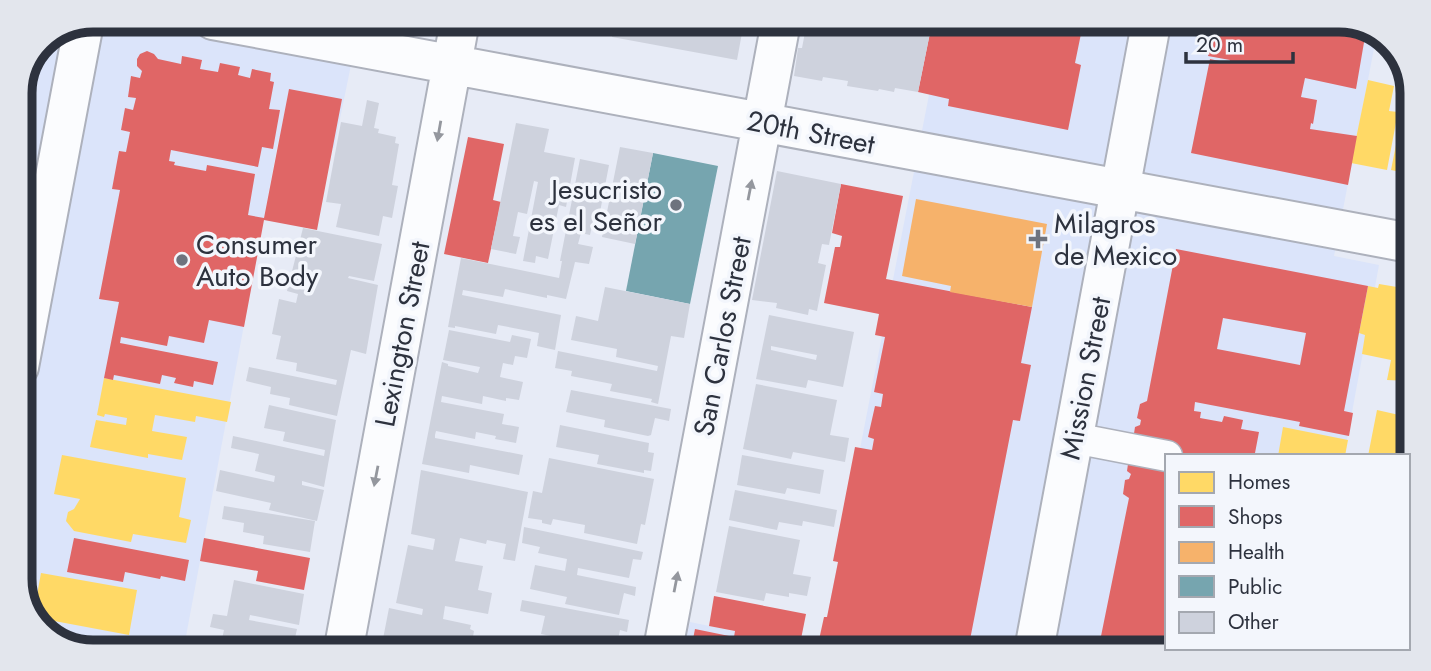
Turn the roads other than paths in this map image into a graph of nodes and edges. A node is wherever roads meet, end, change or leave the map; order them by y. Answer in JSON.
{"nodes":[{"id":1,"x":278,"y":32,"type":"edge"},
{"id":2,"x":458,"y":32,"type":"edge"},
{"id":3,"x":779,"y":32,"type":"edge"},
{"id":4,"x":1150,"y":32,"type":"edge"},
{"id":5,"x":82,"y":33,"type":"edge"},
{"id":6,"x":451,"y":64,"type":"junction"},
{"id":7,"x":762,"y":123,"type":"junction"},
{"id":8,"x":1120,"y":190,"type":"junction"},
{"id":9,"x":1399,"y":241,"type":"edge"},
{"id":10,"x":32,"y":299,"type":"edge"},
{"id":11,"x":1074,"y":438,"type":"junction"},
{"id":12,"x":1165,"y":456,"type":"edge"},
{"id":13,"x":345,"y":640,"type":"edge"},
{"id":14,"x":665,"y":640,"type":"edge"},
{"id":15,"x":1036,"y":640,"type":"edge"}],
"edges":[{"from":1,"to":6,"type":"street","name":"20th Street"},
{"from":2,"to":6,"type":"street","name":"Lexington Street"},
{"from":3,"to":7,"type":"street","name":"San Carlos Street"},
{"from":4,"to":8,"type":"street","name":"Mission Street"},
{"from":5,"to":10,"type":"street"},
{"from":6,"to":7,"type":"street","name":"20th Street"},
{"from":6,"to":13,"type":"street","name":"Lexington Street","one_way":true},
{"from":7,"to":8,"type":"street","name":"20th Street"},
{"from":14,"to":7,"type":"street","name":"San Carlos Street","one_way":true},
{"from":8,"to":9,"type":"street","name":"20th Street"},
{"from":8,"to":11,"type":"street","name":"Mission Street"},
{"from":11,"to":12,"type":"street"},
{"from":11,"to":15,"type":"street","name":"Mission Street"}]}
